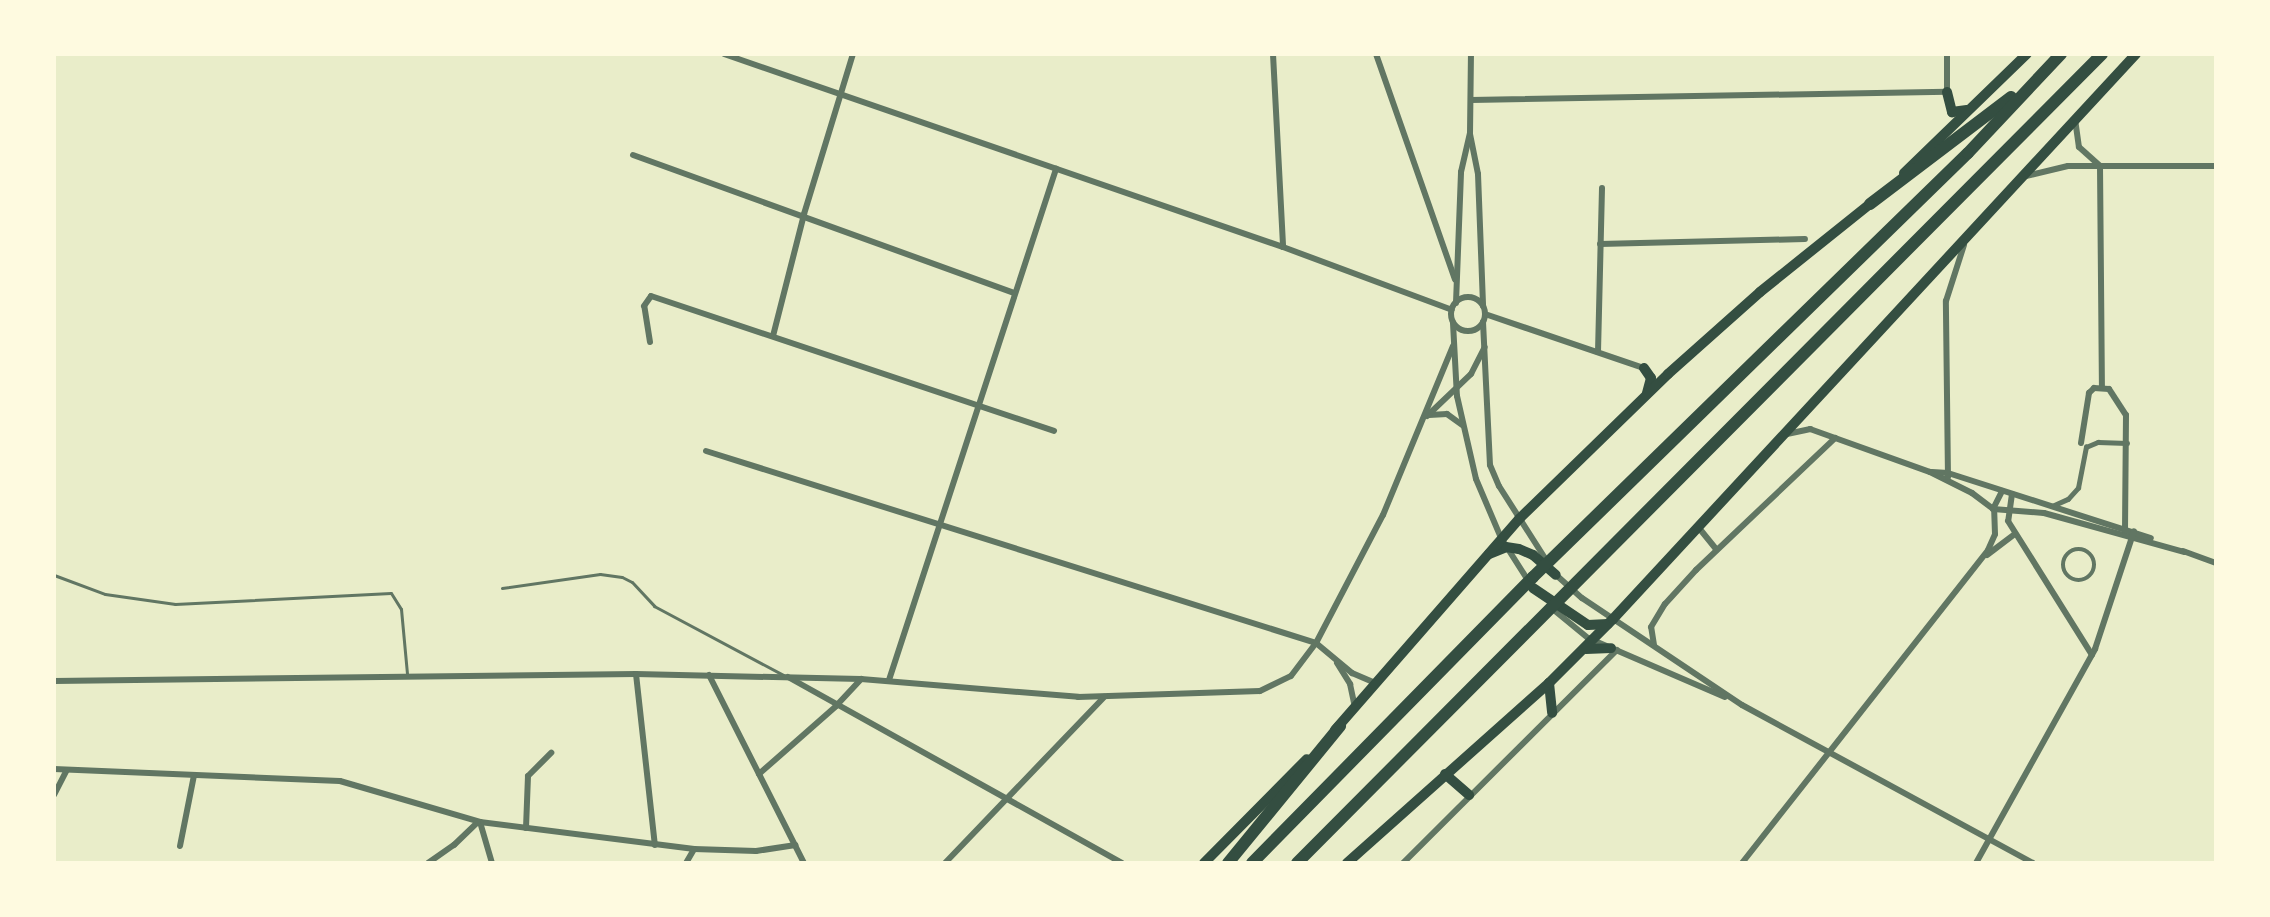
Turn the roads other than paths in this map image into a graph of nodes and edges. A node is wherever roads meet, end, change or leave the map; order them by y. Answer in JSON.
{"nodes":[{"id":1,"x":724,"y":54,"type":"edge"},
{"id":2,"x":854,"y":54,"type":"edge"},
{"id":3,"x":1273,"y":54,"type":"edge"},
{"id":4,"x":1376,"y":54,"type":"edge"},
{"id":5,"x":1471,"y":54,"type":"edge"},
{"id":6,"x":1947,"y":54,"type":"edge"},
{"id":7,"x":2027,"y":54,"type":"edge"},
{"id":8,"x":2061,"y":54,"type":"edge"},
{"id":9,"x":2102,"y":54,"type":"edge"},
{"id":10,"x":2136,"y":54,"type":"edge"},
{"id":11,"x":2038,"y":76,"type":"junction"},
{"id":12,"x":1947,"y":92,"type":"junction"},
{"id":13,"x":842,"y":93,"type":"junction"},
{"id":14,"x":1471,"y":100,"type":"junction"},
{"id":15,"x":1976,"y":105,"type":"junction"},
{"id":16,"x":2076,"y":117,"type":"junction"},
{"id":17,"x":1470,"y":133,"type":"junction"},
{"id":18,"x":633,"y":155,"type":"dead end"},
{"id":19,"x":2100,"y":166,"type":"junction"},
{"id":20,"x":2216,"y":166,"type":"edge"},
{"id":21,"x":1056,"y":169,"type":"junction"},
{"id":22,"x":2015,"y":183,"type":"junction"},
{"id":23,"x":1602,"y":188,"type":"dead end"},
{"id":24,"x":1870,"y":204,"type":"junction"},
{"id":25,"x":804,"y":214,"type":"junction"},
{"id":26,"x":1968,"y":236,"type":"junction"},
{"id":27,"x":1805,"y":239,"type":"dead end"},
{"id":28,"x":1600,"y":244,"type":"junction"},
{"id":29,"x":1283,"y":247,"type":"junction"},
{"id":30,"x":1456,"y":284,"type":"junction"},
{"id":31,"x":1014,"y":293,"type":"junction"},
{"id":32,"x":1456,"y":303,"type":"junction"},
{"id":33,"x":1452,"y":310,"type":"junction"},
{"id":34,"x":1484,"y":310,"type":"junction"},
{"id":35,"x":1484,"y":322,"type":"junction"},
{"id":36,"x":1454,"y":323,"type":"junction"},
{"id":37,"x":773,"y":336,"type":"junction"},
{"id":38,"x":1487,"y":339,"type":"junction"},
{"id":39,"x":650,"y":342,"type":"dead end"},
{"id":40,"x":1453,"y":346,"type":"junction"},
{"id":41,"x":1598,"y":352,"type":"junction"},
{"id":42,"x":1677,"y":366,"type":"junction"},
{"id":43,"x":1644,"y":368,"type":"junction"},
{"id":44,"x":2102,"y":387,"type":"junction"},
{"id":45,"x":1456,"y":390,"type":"junction"},
{"id":46,"x":1643,"y":399,"type":"junction"},
{"id":47,"x":977,"y":406,"type":"junction"},
{"id":48,"x":1426,"y":417,"type":"junction"},
{"id":49,"x":1464,"y":429,"type":"junction"},
{"id":50,"x":1054,"y":431,"type":"dead end"},
{"id":51,"x":1781,"y":435,"type":"junction"},
{"id":52,"x":1835,"y":438,"type":"junction"},
{"id":53,"x":2081,"y":443,"type":"dead end"},
{"id":54,"x":2127,"y":443,"type":"junction"},
{"id":55,"x":706,"y":451,"type":"dead end"},
{"id":56,"x":1930,"y":472,"type":"junction"},
{"id":57,"x":1948,"y":473,"type":"junction"},
{"id":58,"x":1947,"y":481,"type":"junction"},
{"id":59,"x":2002,"y":491,"type":"junction"},
{"id":60,"x":2012,"y":494,"type":"junction"},
{"id":61,"x":2052,"y":506,"type":"junction"},
{"id":62,"x":1994,"y":509,"type":"junction"},
{"id":63,"x":2007,"y":510,"type":"junction"},
{"id":64,"x":1519,"y":519,"type":"junction"},
{"id":65,"x":938,"y":525,"type":"junction"},
{"id":66,"x":1699,"y":528,"type":"junction"},
{"id":67,"x":2125,"y":531,"type":"junction"},
{"id":68,"x":2015,"y":534,"type":"junction"},
{"id":69,"x":2134,"y":534,"type":"junction"},
{"id":70,"x":1503,"y":543,"type":"junction"},
{"id":71,"x":1717,"y":550,"type":"junction"},
{"id":72,"x":1977,"y":563,"type":"junction"},
{"id":73,"x":2216,"y":563,"type":"edge"},
{"id":74,"x":2063,"y":567,"type":"joint"},
{"id":75,"x":54,"y":575,"type":"edge"},
{"id":76,"x":1556,"y":575,"type":"junction"},
{"id":77,"x":502,"y":588,"type":"dead end"},
{"id":78,"x":1533,"y":588,"type":"junction"},
{"id":79,"x":1610,"y":621,"type":"junction"},
{"id":80,"x":1593,"y":639,"type":"junction"},
{"id":81,"x":1316,"y":643,"type":"junction"},
{"id":82,"x":1614,"y":649,"type":"junction"},
{"id":83,"x":1660,"y":651,"type":"junction"},
{"id":84,"x":1578,"y":654,"type":"junction"},
{"id":85,"x":2092,"y":655,"type":"junction"},
{"id":86,"x":1334,"y":657,"type":"junction"},
{"id":87,"x":407,"y":674,"type":"junction"},
{"id":88,"x":636,"y":674,"type":"junction"},
{"id":89,"x":709,"y":675,"type":"junction"},
{"id":90,"x":787,"y":677,"type":"junction"},
{"id":91,"x":861,"y":679,"type":"junction"},
{"id":92,"x":889,"y":680,"type":"junction"},
{"id":93,"x":54,"y":681,"type":"edge"},
{"id":94,"x":1377,"y":683,"type":"junction"},
{"id":95,"x":1549,"y":683,"type":"junction"},
{"id":96,"x":1104,"y":698,"type":"junction"},
{"id":97,"x":1743,"y":705,"type":"junction"},
{"id":98,"x":836,"y":706,"type":"junction"},
{"id":99,"x":1355,"y":708,"type":"junction"},
{"id":100,"x":1552,"y":713,"type":"junction"},
{"id":101,"x":1340,"y":726,"type":"junction"},
{"id":102,"x":1831,"y":752,"type":"junction"},
{"id":103,"x":551,"y":753,"type":"dead end"},
{"id":104,"x":54,"y":769,"type":"edge"},
{"id":105,"x":68,"y":770,"type":"junction"},
{"id":106,"x":759,"y":774,"type":"junction"},
{"id":107,"x":1445,"y":774,"type":"junction"},
{"id":108,"x":194,"y":775,"type":"junction"},
{"id":109,"x":54,"y":795,"type":"edge"},
{"id":110,"x":1469,"y":795,"type":"junction"},
{"id":111,"x":1006,"y":798,"type":"junction"},
{"id":112,"x":479,"y":822,"type":"junction"},
{"id":113,"x":526,"y":828,"type":"junction"},
{"id":114,"x":1989,"y":839,"type":"junction"},
{"id":115,"x":655,"y":845,"type":"junction"},
{"id":116,"x":796,"y":845,"type":"junction"},
{"id":117,"x":180,"y":846,"type":"dead end"},
{"id":118,"x":694,"y":849,"type":"junction"},
{"id":119,"x":428,"y":863,"type":"edge"},
{"id":120,"x":492,"y":863,"type":"edge"},
{"id":121,"x":686,"y":863,"type":"edge"},
{"id":122,"x":804,"y":863,"type":"edge"},
{"id":123,"x":945,"y":863,"type":"edge"},
{"id":124,"x":1122,"y":863,"type":"edge"},
{"id":125,"x":1204,"y":863,"type":"edge"},
{"id":126,"x":1228,"y":863,"type":"edge"},
{"id":127,"x":1252,"y":863,"type":"edge"},
{"id":128,"x":1297,"y":863,"type":"edge"},
{"id":129,"x":1347,"y":863,"type":"edge"},
{"id":130,"x":1402,"y":863,"type":"edge"},
{"id":131,"x":1742,"y":863,"type":"edge"},
{"id":132,"x":1976,"y":863,"type":"edge"},
{"id":133,"x":2033,"y":863,"type":"edge"}],
"edges":[{"from":1,"to":13,"type":"street"},
{"from":2,"to":13,"type":"street"},
{"from":3,"to":29,"type":"street"},
{"from":4,"to":30,"type":"street"},
{"from":5,"to":14,"type":"street"},
{"from":6,"to":12,"type":"street"},
{"from":7,"to":15,"type":"main road"},
{"from":8,"to":11,"type":"highway"},
{"from":9,"to":128,"type":"highway"},
{"from":10,"to":16,"type":"main road"},
{"from":11,"to":24,"type":"highway"},
{"from":11,"to":127,"type":"highway"},
{"from":12,"to":14,"type":"street"},
{"from":12,"to":15,"type":"main road"},
{"from":13,"to":21,"type":"street"},
{"from":13,"to":25,"type":"street"},
{"from":14,"to":17,"type":"street"},
{"from":15,"to":24,"type":"main road"},
{"from":16,"to":19,"type":"street"},
{"from":16,"to":22,"type":"main road"},
{"from":17,"to":30,"type":"street"},
{"from":17,"to":34,"type":"street"},
{"from":18,"to":25,"type":"street"},
{"from":19,"to":20,"type":"street"},
{"from":19,"to":22,"type":"street"},
{"from":19,"to":44,"type":"street"},
{"from":21,"to":29,"type":"street"},
{"from":21,"to":31,"type":"street"},
{"from":22,"to":26,"type":"main road"},
{"from":23,"to":28,"type":"street"},
{"from":24,"to":42,"type":"main road"},
{"from":25,"to":31,"type":"street"},
{"from":25,"to":37,"type":"street"},
{"from":26,"to":51,"type":"main road"},
{"from":26,"to":57,"type":"street"},
{"from":27,"to":28,"type":"street"},
{"from":28,"to":41,"type":"street"},
{"from":29,"to":33,"type":"street"},
{"from":30,"to":32,"type":"street"},
{"from":31,"to":47,"type":"street"},
{"from":32,"to":33,"type":"street"},
{"from":32,"to":34,"type":"street"},
{"from":33,"to":36,"type":"street"},
{"from":34,"to":35,"type":"street"},
{"from":34,"to":41,"type":"street"},
{"from":35,"to":36,"type":"street"},
{"from":35,"to":38,"type":"street"},
{"from":36,"to":40,"type":"street"},
{"from":37,"to":39,"type":"street"},
{"from":37,"to":47,"type":"street"},
{"from":38,"to":45,"type":"street"},
{"from":38,"to":64,"type":"street"},
{"from":40,"to":45,"type":"street"},
{"from":40,"to":48,"type":"street"},
{"from":41,"to":43,"type":"street"},
{"from":42,"to":43,"type":"main road"},
{"from":42,"to":46,"type":"main road"},
{"from":43,"to":46,"type":"main road"},
{"from":44,"to":53,"type":"street"},
{"from":44,"to":54,"type":"street"},
{"from":45,"to":48,"type":"street"},
{"from":45,"to":49,"type":"street"},
{"from":46,"to":64,"type":"main road"},
{"from":47,"to":50,"type":"street"},
{"from":47,"to":65,"type":"street"},
{"from":48,"to":49,"type":"street"},
{"from":48,"to":81,"type":"street"},
{"from":49,"to":70,"type":"street"},
{"from":51,"to":52,"type":"street"},
{"from":51,"to":66,"type":"main road"},
{"from":52,"to":56,"type":"street"},
{"from":52,"to":71,"type":"street"},
{"from":54,"to":61,"type":"street"},
{"from":54,"to":67,"type":"street"},
{"from":55,"to":65,"type":"street"},
{"from":56,"to":57,"type":"street"},
{"from":56,"to":58,"type":"street"},
{"from":57,"to":58,"type":"street"},
{"from":57,"to":59,"type":"street"},
{"from":58,"to":62,"type":"street"},
{"from":59,"to":60,"type":"street"},
{"from":59,"to":62,"type":"street"},
{"from":60,"to":61,"type":"street"},
{"from":60,"to":63,"type":"street"},
{"from":61,"to":67,"type":"street"},
{"from":62,"to":63,"type":"street"},
{"from":62,"to":72,"type":"street"},
{"from":63,"to":67,"type":"street"},
{"from":63,"to":68,"type":"street"},
{"from":64,"to":70,"type":"main road"},
{"from":64,"to":76,"type":"street"},
{"from":65,"to":81,"type":"street"},
{"from":65,"to":92,"type":"street"},
{"from":66,"to":71,"type":"street"},
{"from":66,"to":79,"type":"main road"},
{"from":67,"to":69,"type":"street"},
{"from":68,"to":72,"type":"street"},
{"from":68,"to":85,"type":"street"},
{"from":69,"to":73,"type":"street"},
{"from":69,"to":85,"type":"street"},
{"from":70,"to":76,"type":"main road"},
{"from":70,"to":78,"type":"street"},
{"from":70,"to":94,"type":"main road"},
{"from":71,"to":83,"type":"street"},
{"from":72,"to":102,"type":"street"},
{"from":74,"to":74,"type":"street"},
{"from":75,"to":87,"type":"lane"},
{"from":76,"to":79,"type":"street"},
{"from":77,"to":90,"type":"lane"},
{"from":78,"to":79,"type":"main road"},
{"from":78,"to":80,"type":"street"},
{"from":79,"to":80,"type":"main road"},
{"from":79,"to":83,"type":"street"},
{"from":80,"to":82,"type":"street"},
{"from":80,"to":84,"type":"main road"},
{"from":81,"to":86,"type":"street"},
{"from":81,"to":96,"type":"street"},
{"from":82,"to":84,"type":"main road"},
{"from":82,"to":97,"type":"street"},
{"from":82,"to":100,"type":"street"},
{"from":83,"to":97,"type":"street"},
{"from":84,"to":95,"type":"main road"},
{"from":85,"to":114,"type":"street"},
{"from":86,"to":94,"type":"street"},
{"from":86,"to":99,"type":"street"},
{"from":87,"to":88,"type":"street"},
{"from":87,"to":93,"type":"street"},
{"from":88,"to":89,"type":"street"},
{"from":88,"to":115,"type":"street"},
{"from":89,"to":90,"type":"street"},
{"from":89,"to":106,"type":"street"},
{"from":90,"to":91,"type":"street"},
{"from":90,"to":98,"type":"street"},
{"from":91,"to":92,"type":"street"},
{"from":91,"to":98,"type":"street"},
{"from":92,"to":96,"type":"street"},
{"from":94,"to":99,"type":"main road"},
{"from":95,"to":100,"type":"main road"},
{"from":95,"to":107,"type":"main road"},
{"from":96,"to":111,"type":"street"},
{"from":97,"to":102,"type":"street"},
{"from":98,"to":106,"type":"street"},
{"from":98,"to":111,"type":"street"},
{"from":99,"to":101,"type":"main road"},
{"from":100,"to":110,"type":"street"},
{"from":101,"to":125,"type":"main road"},
{"from":101,"to":126,"type":"highway"},
{"from":102,"to":114,"type":"street"},
{"from":102,"to":131,"type":"street"},
{"from":103,"to":113,"type":"street"},
{"from":104,"to":105,"type":"street"},
{"from":105,"to":108,"type":"street"},
{"from":105,"to":109,"type":"street"},
{"from":106,"to":116,"type":"street"},
{"from":107,"to":110,"type":"main road"},
{"from":107,"to":129,"type":"main road"},
{"from":108,"to":112,"type":"street"},
{"from":108,"to":117,"type":"street"},
{"from":110,"to":130,"type":"street"},
{"from":111,"to":123,"type":"street"},
{"from":111,"to":124,"type":"street"},
{"from":112,"to":113,"type":"street"},
{"from":112,"to":119,"type":"street"},
{"from":112,"to":120,"type":"street"},
{"from":113,"to":115,"type":"street"},
{"from":114,"to":132,"type":"street"},
{"from":114,"to":133,"type":"street"},
{"from":115,"to":118,"type":"street"},
{"from":116,"to":118,"type":"street"},
{"from":116,"to":122,"type":"street"},
{"from":118,"to":121,"type":"street"}]}
